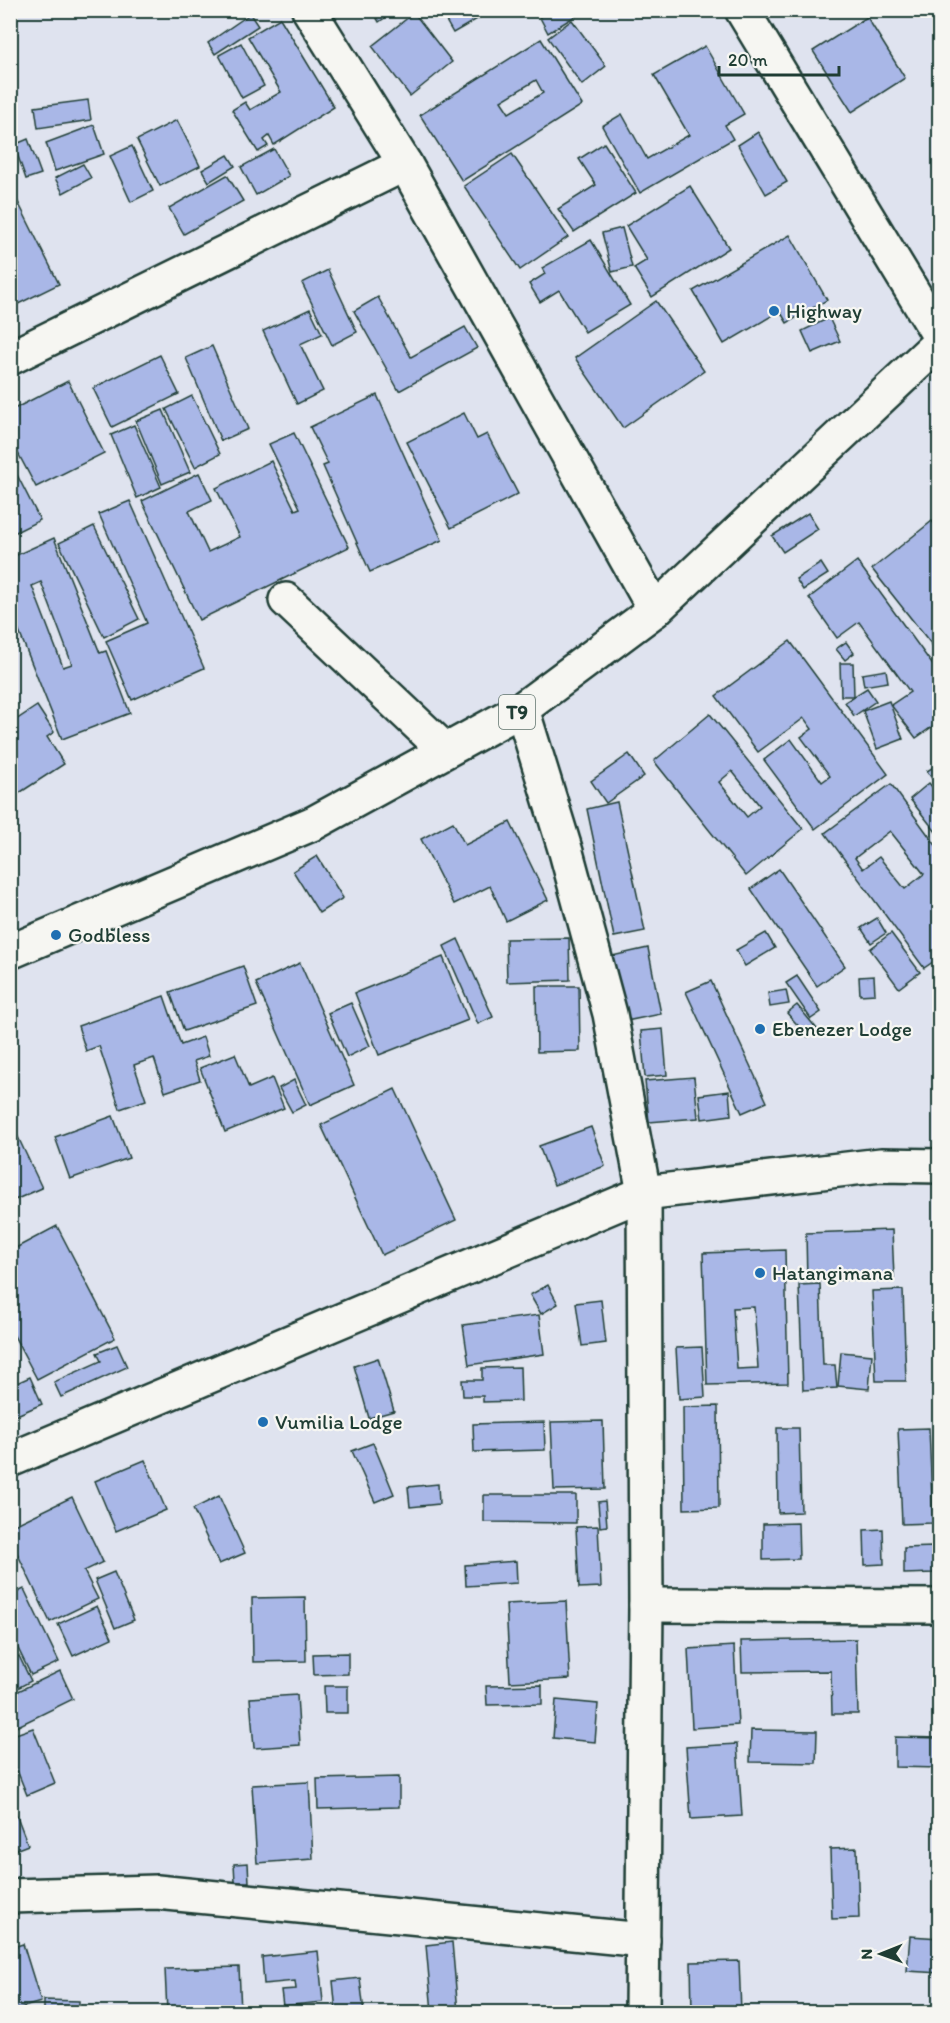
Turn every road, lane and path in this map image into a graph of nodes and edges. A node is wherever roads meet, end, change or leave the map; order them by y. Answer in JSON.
{"nodes":[{"id":1,"x":309,"y":10,"type":"edge"},
{"id":2,"x":742,"y":10,"type":"edge"},
{"id":3,"x":405,"y":164,"type":"junction"},
{"id":4,"x":939,"y":337,"type":"edge"},
{"id":5,"x":939,"y":342,"type":"edge"},
{"id":6,"x":10,"y":358,"type":"edge"},
{"id":7,"x":286,"y":600,"type":"dead end"},
{"id":8,"x":655,"y":610,"type":"junction"},
{"id":9,"x":522,"y":709,"type":"junction"},
{"id":10,"x":446,"y":750,"type":"junction"},
{"id":11,"x":10,"y":952,"type":"edge"},
{"id":12,"x":939,"y":1167,"type":"edge"},
{"id":13,"x":644,"y":1193,"type":"junction"},
{"id":14,"x":10,"y":1460,"type":"edge"},
{"id":15,"x":646,"y":1605,"type":"junction"},
{"id":16,"x":939,"y":1606,"type":"edge"},
{"id":17,"x":10,"y":1896,"type":"edge"},
{"id":18,"x":643,"y":1940,"type":"junction"},
{"id":19,"x":642,"y":2013,"type":"edge"}],
"edges":[{"from":1,"to":3,"type":"main road"},
{"from":2,"to":4,"type":"main road"},
{"from":3,"to":6,"type":"main road"},
{"from":3,"to":8,"type":"main road"},
{"from":5,"to":8,"type":"main road","number":"T9"},
{"from":7,"to":10,"type":"main road"},
{"from":8,"to":9,"type":"main road","number":"T9"},
{"from":9,"to":10,"type":"main road","number":"T9"},
{"from":9,"to":13,"type":"main road"},
{"from":10,"to":11,"type":"main road","number":"T9"},
{"from":12,"to":13,"type":"main road"},
{"from":13,"to":14,"type":"main road"},
{"from":13,"to":15,"type":"main road"},
{"from":15,"to":16,"type":"main road"},
{"from":15,"to":18,"type":"main road"},
{"from":17,"to":18,"type":"main road"},
{"from":18,"to":19,"type":"main road"}]}
